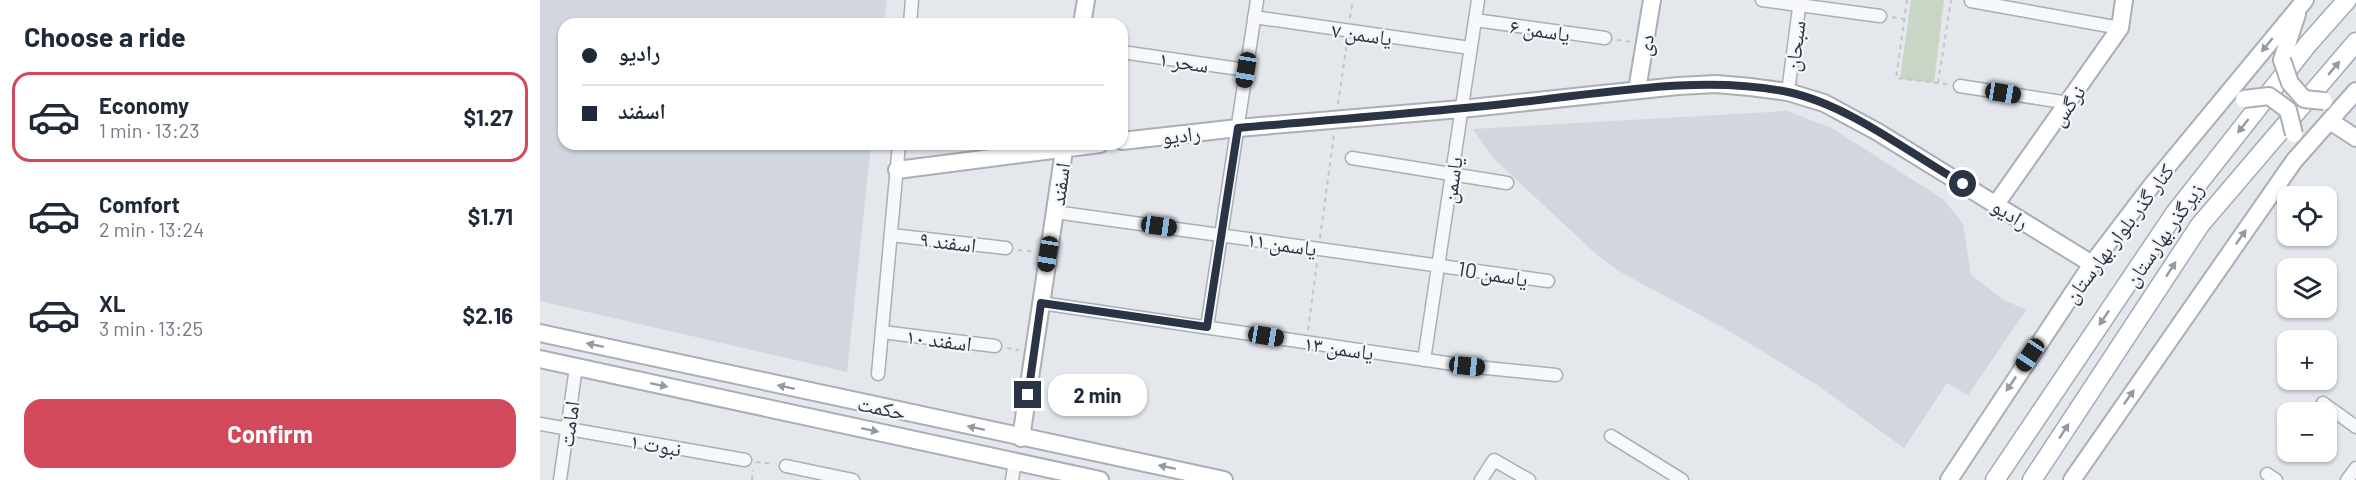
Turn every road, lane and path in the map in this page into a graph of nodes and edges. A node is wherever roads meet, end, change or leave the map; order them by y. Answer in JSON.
{"nodes":[{"id":1,"x":912,"y":0,"type":"edge"},
{"id":2,"x":1086,"y":0,"type":"edge"},
{"id":3,"x":1257,"y":0,"type":"edge"},
{"id":4,"x":1353,"y":0,"type":"edge"},
{"id":5,"x":1478,"y":0,"type":"edge"},
{"id":6,"x":1652,"y":0,"type":"edge"},
{"id":7,"x":1762,"y":0,"type":"edge"},
{"id":8,"x":1907,"y":0,"type":"edge"},
{"id":9,"x":1951,"y":0,"type":"edge"},
{"id":10,"x":2124,"y":0,"type":"edge"},
{"id":11,"x":2347,"y":0,"type":"edge"},
{"id":12,"x":1971,"y":1,"type":"edge"},
{"id":13,"x":1799,"y":3,"type":"edge"},
{"id":14,"x":2302,"y":4,"type":"edge"},
{"id":15,"x":1880,"y":16,"type":"dead end"},
{"id":16,"x":1254,"y":17,"type":"junction"},
{"id":17,"x":910,"y":18,"type":"edge"},
{"id":18,"x":1083,"y":18,"type":"edge"},
{"id":19,"x":1475,"y":20,"type":"junction"},
{"id":20,"x":2120,"y":28,"type":"junction"},
{"id":21,"x":1348,"y":30,"type":"junction"},
{"id":22,"x":1605,"y":38,"type":"joint"},
{"id":23,"x":2356,"y":42,"type":"edge"},
{"id":24,"x":1645,"y":44,"type":"junction"},
{"id":25,"x":1470,"y":48,"type":"junction"},
{"id":26,"x":1128,"y":53,"type":"edge"},
{"id":27,"x":1246,"y":70,"type":"junction"},
{"id":28,"x":1960,"y":86,"type":"dead end"},
{"id":29,"x":1637,"y":90,"type":"junction"},
{"id":30,"x":2356,"y":90,"type":"edge"},
{"id":31,"x":1788,"y":92,"type":"junction"},
{"id":32,"x":2069,"y":103,"type":"junction"},
{"id":33,"x":2215,"y":107,"type":"junction"},
{"id":34,"x":1461,"y":109,"type":"junction"},
{"id":35,"x":1336,"y":120,"type":"junction"},
{"id":36,"x":2330,"y":121,"type":"junction"},
{"id":37,"x":1238,"y":128,"type":"junction"},
{"id":38,"x":2356,"y":138,"type":"edge"},
{"id":39,"x":1128,"y":140,"type":"edge"},
{"id":40,"x":899,"y":150,"type":"edge"},
{"id":41,"x":1036,"y":150,"type":"edge"},
{"id":42,"x":1063,"y":150,"type":"edge"},
{"id":43,"x":1353,"y":158,"type":"dead end"},
{"id":44,"x":2294,"y":161,"type":"junction"},
{"id":45,"x":897,"y":170,"type":"junction"},
{"id":46,"x":1452,"y":173,"type":"junction"},
{"id":47,"x":1507,"y":183,"type":"dead end"},
{"id":48,"x":1996,"y":204,"type":"junction"},
{"id":49,"x":1055,"y":212,"type":"junction"},
{"id":50,"x":1221,"y":234,"type":"junction"},
{"id":51,"x":891,"y":235,"type":"junction"},
{"id":52,"x":1006,"y":248,"type":"joint"},
{"id":53,"x":1318,"y":248,"type":"junction"},
{"id":54,"x":1048,"y":254,"type":"junction"},
{"id":55,"x":1438,"y":264,"type":"junction"},
{"id":56,"x":2092,"y":264,"type":"junction"},
{"id":57,"x":1548,"y":281,"type":"dead end"},
{"id":58,"x":1041,"y":303,"type":"junction"},
{"id":59,"x":1207,"y":327,"type":"junction"},
{"id":60,"x":882,"y":332,"type":"junction"},
{"id":61,"x":540,"y":333,"type":"edge"},
{"id":62,"x":1306,"y":342,"type":"junction"},
{"id":63,"x":995,"y":346,"type":"joint"},
{"id":64,"x":1034,"y":353,"type":"junction"},
{"id":65,"x":540,"y":359,"type":"edge"},
{"id":66,"x":1424,"y":360,"type":"junction"},
{"id":67,"x":576,"y":367,"type":"junction"},
{"id":68,"x":878,"y":375,"type":"dead end"},
{"id":69,"x":1556,"y":375,"type":"dead end"},
{"id":70,"x":840,"y":398,"type":"junction"},
{"id":71,"x":2337,"y":413,"type":"edge"},
{"id":72,"x":829,"y":422,"type":"junction"},
{"id":73,"x":540,"y":424,"type":"edge"},
{"id":74,"x":2356,"y":427,"type":"edge"},
{"id":75,"x":567,"y":429,"type":"junction"},
{"id":76,"x":1611,"y":436,"type":"dead end"},
{"id":77,"x":1021,"y":438,"type":"junction"},
{"id":78,"x":745,"y":460,"type":"joint"},
{"id":79,"x":1015,"y":462,"type":"junction"},
{"id":80,"x":786,"y":466,"type":"joint"},
{"id":81,"x":2356,"y":468,"type":"edge"},
{"id":82,"x":560,"y":480,"type":"edge"},
{"id":83,"x":853,"y":480,"type":"edge"},
{"id":84,"x":1012,"y":480,"type":"edge"},
{"id":85,"x":1100,"y":480,"type":"edge"},
{"id":86,"x":1224,"y":480,"type":"edge"},
{"id":87,"x":1481,"y":480,"type":"edge"},
{"id":88,"x":1529,"y":480,"type":"edge"},
{"id":89,"x":1682,"y":480,"type":"edge"},
{"id":90,"x":1949,"y":480,"type":"edge"},
{"id":91,"x":1995,"y":480,"type":"edge"},
{"id":92,"x":2032,"y":480,"type":"edge"},
{"id":93,"x":2072,"y":480,"type":"edge"},
{"id":94,"x":2347,"y":480,"type":"edge"}],
"edges":[{"from":1,"to":17,"type":"street"},
{"from":2,"to":18,"type":"street"},
{"from":3,"to":16,"type":"street"},
{"from":4,"to":21,"type":"path"},
{"from":5,"to":19,"type":"street","name":"یاسمن"},
{"from":6,"to":24,"type":"street","name":"دی"},
{"from":7,"to":13,"type":"street"},
{"from":8,"to":9,"type":"path"},
{"from":10,"to":20,"type":"street","name":"نرگس"},
{"from":11,"to":91,"type":"main road","name":"زیرگذر بهارستان","one_way":true},
{"from":12,"to":20,"type":"street"},
{"from":13,"to":15,"type":"street"},
{"from":13,"to":31,"type":"street","name":"سبحان"},
{"from":14,"to":30,"type":"street","bridge":true},
{"from":14,"to":33,"type":"street","name":"کنار گذر بلوار بهارستان","one_way":true},
{"from":16,"to":21,"type":"street","name":"یاسمن ۷"},
{"from":16,"to":27,"type":"street"},
{"from":19,"to":22,"type":"street","name":"یاسمن ۶"},
{"from":19,"to":25,"type":"street","name":"یاسمن"},
{"from":20,"to":32,"type":"street","name":"نرگس"},
{"from":21,"to":25,"type":"street","name":"یاسمن ۷"},
{"from":21,"to":35,"type":"path"},
{"from":22,"to":24,"type":"path"},
{"from":92,"to":23,"type":"main road","name":"زیرگذر بهارستان","one_way":true},
{"from":24,"to":29,"type":"street","name":"دی"},
{"from":25,"to":34,"type":"street","name":"یاسمن"},
{"from":26,"to":27,"type":"street","name":"سحر ۱"},
{"from":27,"to":37,"type":"street"},
{"from":28,"to":32,"type":"street"},
{"from":29,"to":31,"type":"street","name":"رادیو"},
{"from":29,"to":34,"type":"street","name":"رادیو"},
{"from":30,"to":36,"type":"street"},
{"from":31,"to":48,"type":"street","name":"رادیو"},
{"from":32,"to":48,"type":"street","name":"نرگس"},
{"from":33,"to":44,"type":"street","bridge":true},
{"from":33,"to":56,"type":"street","name":"کنار گذر بلوار بهارستان"},
{"from":34,"to":35,"type":"street","name":"رادیو"},
{"from":34,"to":46,"type":"street","name":"یاسمن"},
{"from":35,"to":37,"type":"street","name":"رادیو"},
{"from":35,"to":53,"type":"path"},
{"from":36,"to":38,"type":"street"},
{"from":36,"to":44,"type":"street"},
{"from":37,"to":39,"type":"street","name":"رادیو"},
{"from":37,"to":50,"type":"street"},
{"from":40,"to":45,"type":"street"},
{"from":41,"to":45,"type":"street"},
{"from":42,"to":49,"type":"street","name":"اسفند"},
{"from":43,"to":46,"type":"street"},
{"from":93,"to":44,"type":"street","one_way":true},
{"from":45,"to":51,"type":"street"},
{"from":46,"to":47,"type":"street"},
{"from":46,"to":55,"type":"street","name":"یاسمن"},
{"from":48,"to":56,"type":"street","name":"رادیو"},
{"from":49,"to":50,"type":"street","name":"یاسمن ۱۱"},
{"from":49,"to":54,"type":"street","name":"اسفند"},
{"from":50,"to":53,"type":"street","name":"یاسمن ۱۱"},
{"from":50,"to":59,"type":"street"},
{"from":51,"to":52,"type":"street","name":"اسفند ۹"},
{"from":51,"to":60,"type":"street"},
{"from":52,"to":54,"type":"path"},
{"from":53,"to":55,"type":"street","name":"یاسمن ۱۱"},
{"from":53,"to":62,"type":"path"},
{"from":54,"to":58,"type":"street","name":"اسفند"},
{"from":55,"to":57,"type":"street","name":"یاسمن 10"},
{"from":55,"to":66,"type":"street","name":"یاسمن"},
{"from":56,"to":90,"type":"street","name":"کنار گذر بلوار بهارستان","one_way":true},
{"from":58,"to":59,"type":"street","name":"یاسمن ۱۳"},
{"from":58,"to":64,"type":"street","name":"اسفند"},
{"from":59,"to":62,"type":"street","name":"یاسمن ۱۳"},
{"from":60,"to":63,"type":"street","name":"اسفند ۱۰"},
{"from":60,"to":68,"type":"street"},
{"from":70,"to":61,"type":"street","name":"حکمت","one_way":true},
{"from":62,"to":66,"type":"street","name":"یاسمن ۱۳"},
{"from":63,"to":64,"type":"path"},
{"from":64,"to":77,"type":"street","name":"اسفند"},
{"from":65,"to":67,"type":"street","name":"حکمت"},
{"from":66,"to":69,"type":"street","name":"یاسمن ۱۳"},
{"from":67,"to":72,"type":"street","name":"حکمت","one_way":true},
{"from":67,"to":75,"type":"street","name":"امامت"},
{"from":70,"to":72,"type":"street"},
{"from":77,"to":70,"type":"street","name":"حکمت","one_way":true},
{"from":71,"to":74,"type":"street"},
{"from":72,"to":79,"type":"street","name":"حکمت","one_way":true},
{"from":73,"to":75,"type":"street","name":"نبوت ۱"},
{"from":75,"to":78,"type":"street","name":"نبوت ۱"},
{"from":75,"to":82,"type":"street","name":"امامت"},
{"from":76,"to":89,"type":"street"},
{"from":86,"to":77,"type":"street","name":"حکمت","one_way":true},
{"from":78,"to":80,"type":"path"},
{"from":79,"to":84,"type":"street"},
{"from":79,"to":85,"type":"street","name":"حکمت"},
{"from":80,"to":83,"type":"street"},
{"from":81,"to":94,"type":"street"},
{"from":87,"to":88,"type":"street"}]}
